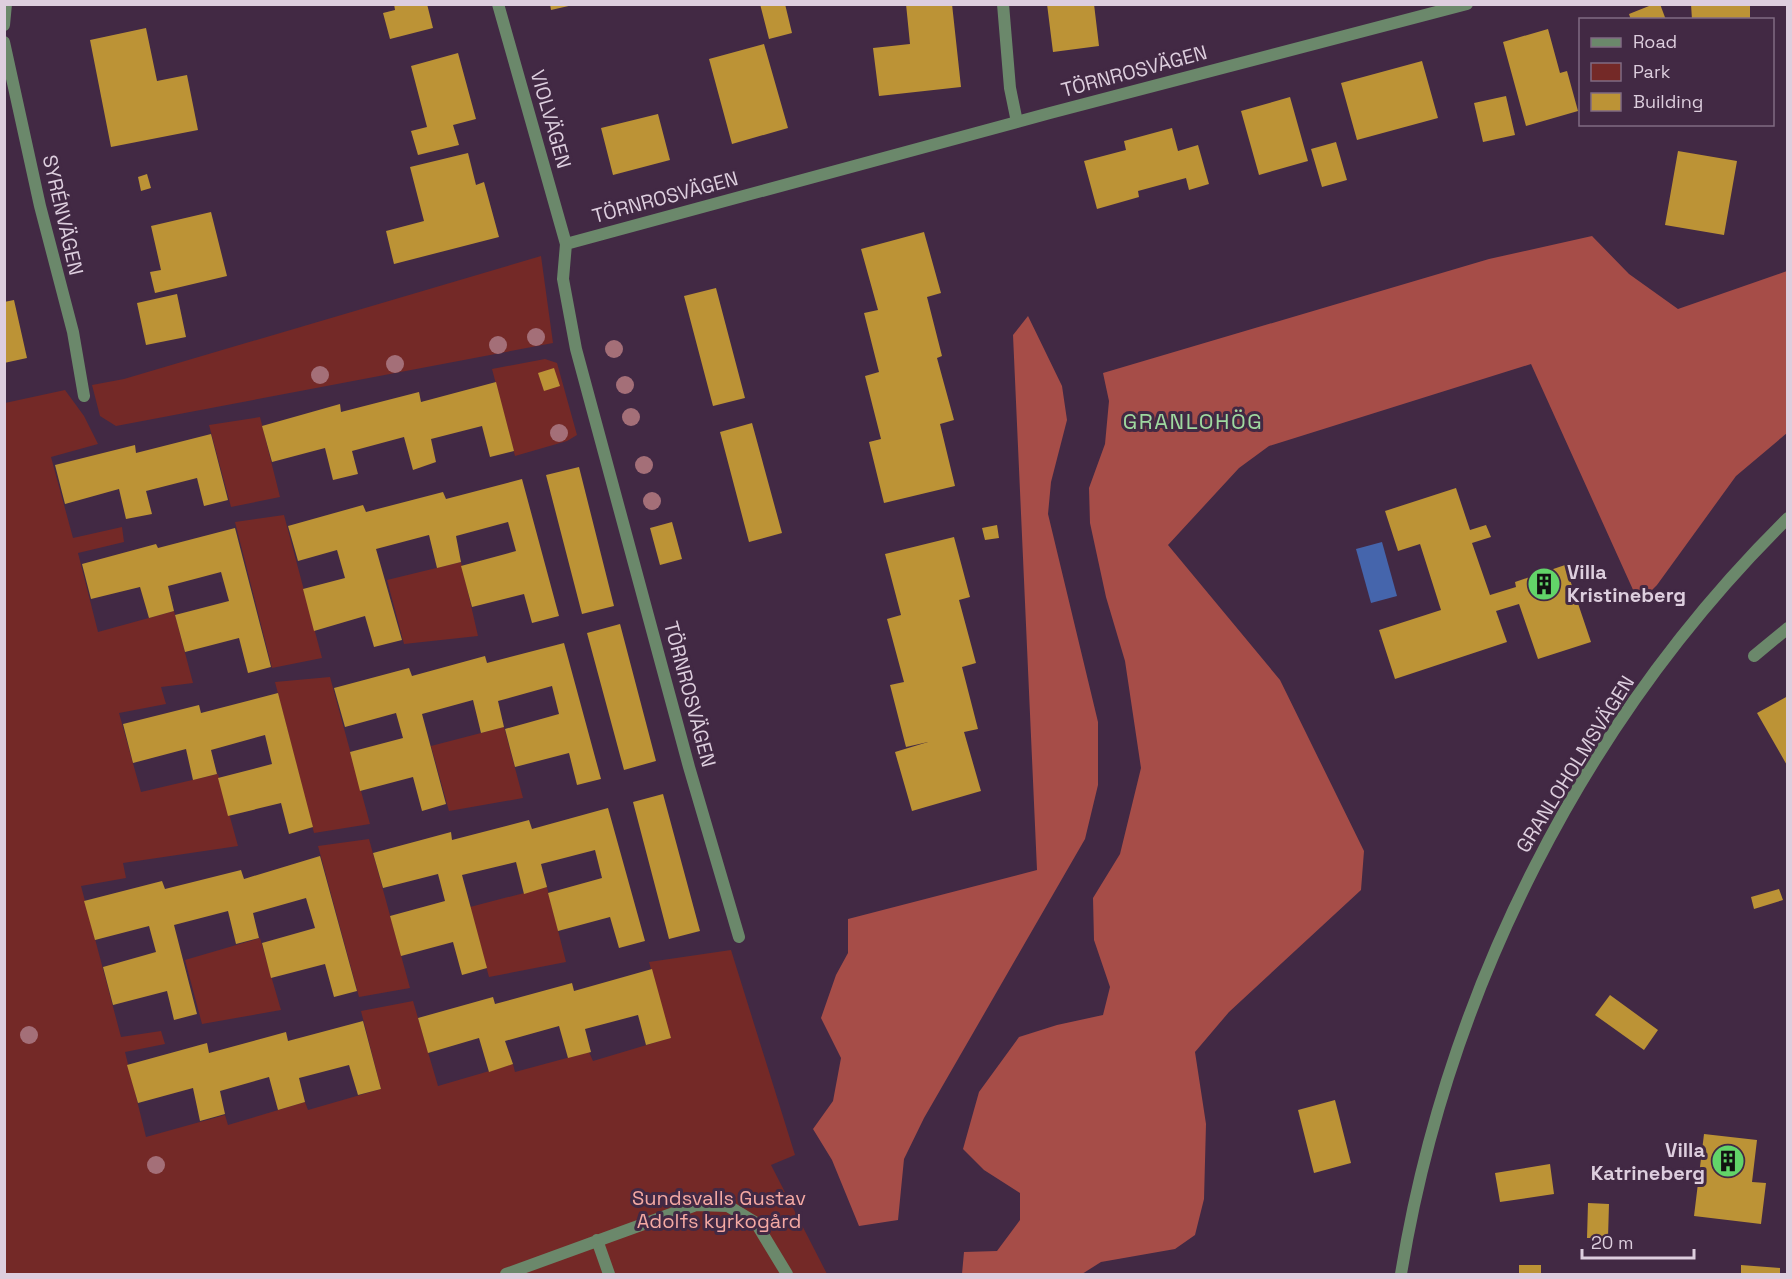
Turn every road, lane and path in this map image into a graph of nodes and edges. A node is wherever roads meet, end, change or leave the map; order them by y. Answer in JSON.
{"nodes":[{"id":1,"x":6,"y":4,"type":"edge"},
{"id":2,"x":498,"y":4,"type":"edge"},
{"id":3,"x":1003,"y":4,"type":"edge"},
{"id":4,"x":1467,"y":4,"type":"edge"},
{"id":5,"x":4,"y":25,"type":"edge"},
{"id":6,"x":4,"y":42,"type":"edge"},
{"id":7,"x":1017,"y":122,"type":"junction"},
{"id":8,"x":566,"y":244,"type":"junction"},
{"id":9,"x":84,"y":396,"type":"dead end"},
{"id":10,"x":1788,"y":518,"type":"edge"},
{"id":11,"x":1788,"y":628,"type":"edge"},
{"id":12,"x":1754,"y":656,"type":"dead end"},
{"id":13,"x":739,"y":938,"type":"dead end"},
{"id":14,"x":597,"y":1240,"type":"junction"},
{"id":15,"x":506,"y":1275,"type":"edge"},
{"id":16,"x":609,"y":1275,"type":"edge"},
{"id":17,"x":787,"y":1275,"type":"edge"},
{"id":18,"x":1401,"y":1275,"type":"edge"}],
"edges":[{"from":1,"to":5,"type":"street"},
{"from":2,"to":8,"type":"street","name":"VIOLVÄGEN"},
{"from":3,"to":7,"type":"street"},
{"from":4,"to":7,"type":"street","name":"TÖRNROSVÄGEN"},
{"from":6,"to":9,"type":"street","name":"SYRÉNVÄGEN"},
{"from":7,"to":8,"type":"street","name":"TÖRNROSVÄGEN"},
{"from":8,"to":13,"type":"street","name":"TÖRNROSVÄGEN"},
{"from":10,"to":18,"type":"street","name":"GRANLOHOLMSVÄGEN"},
{"from":11,"to":12,"type":"street"},
{"from":14,"to":15,"type":"street"},
{"from":14,"to":16,"type":"street"},
{"from":14,"to":17,"type":"street"}]}
